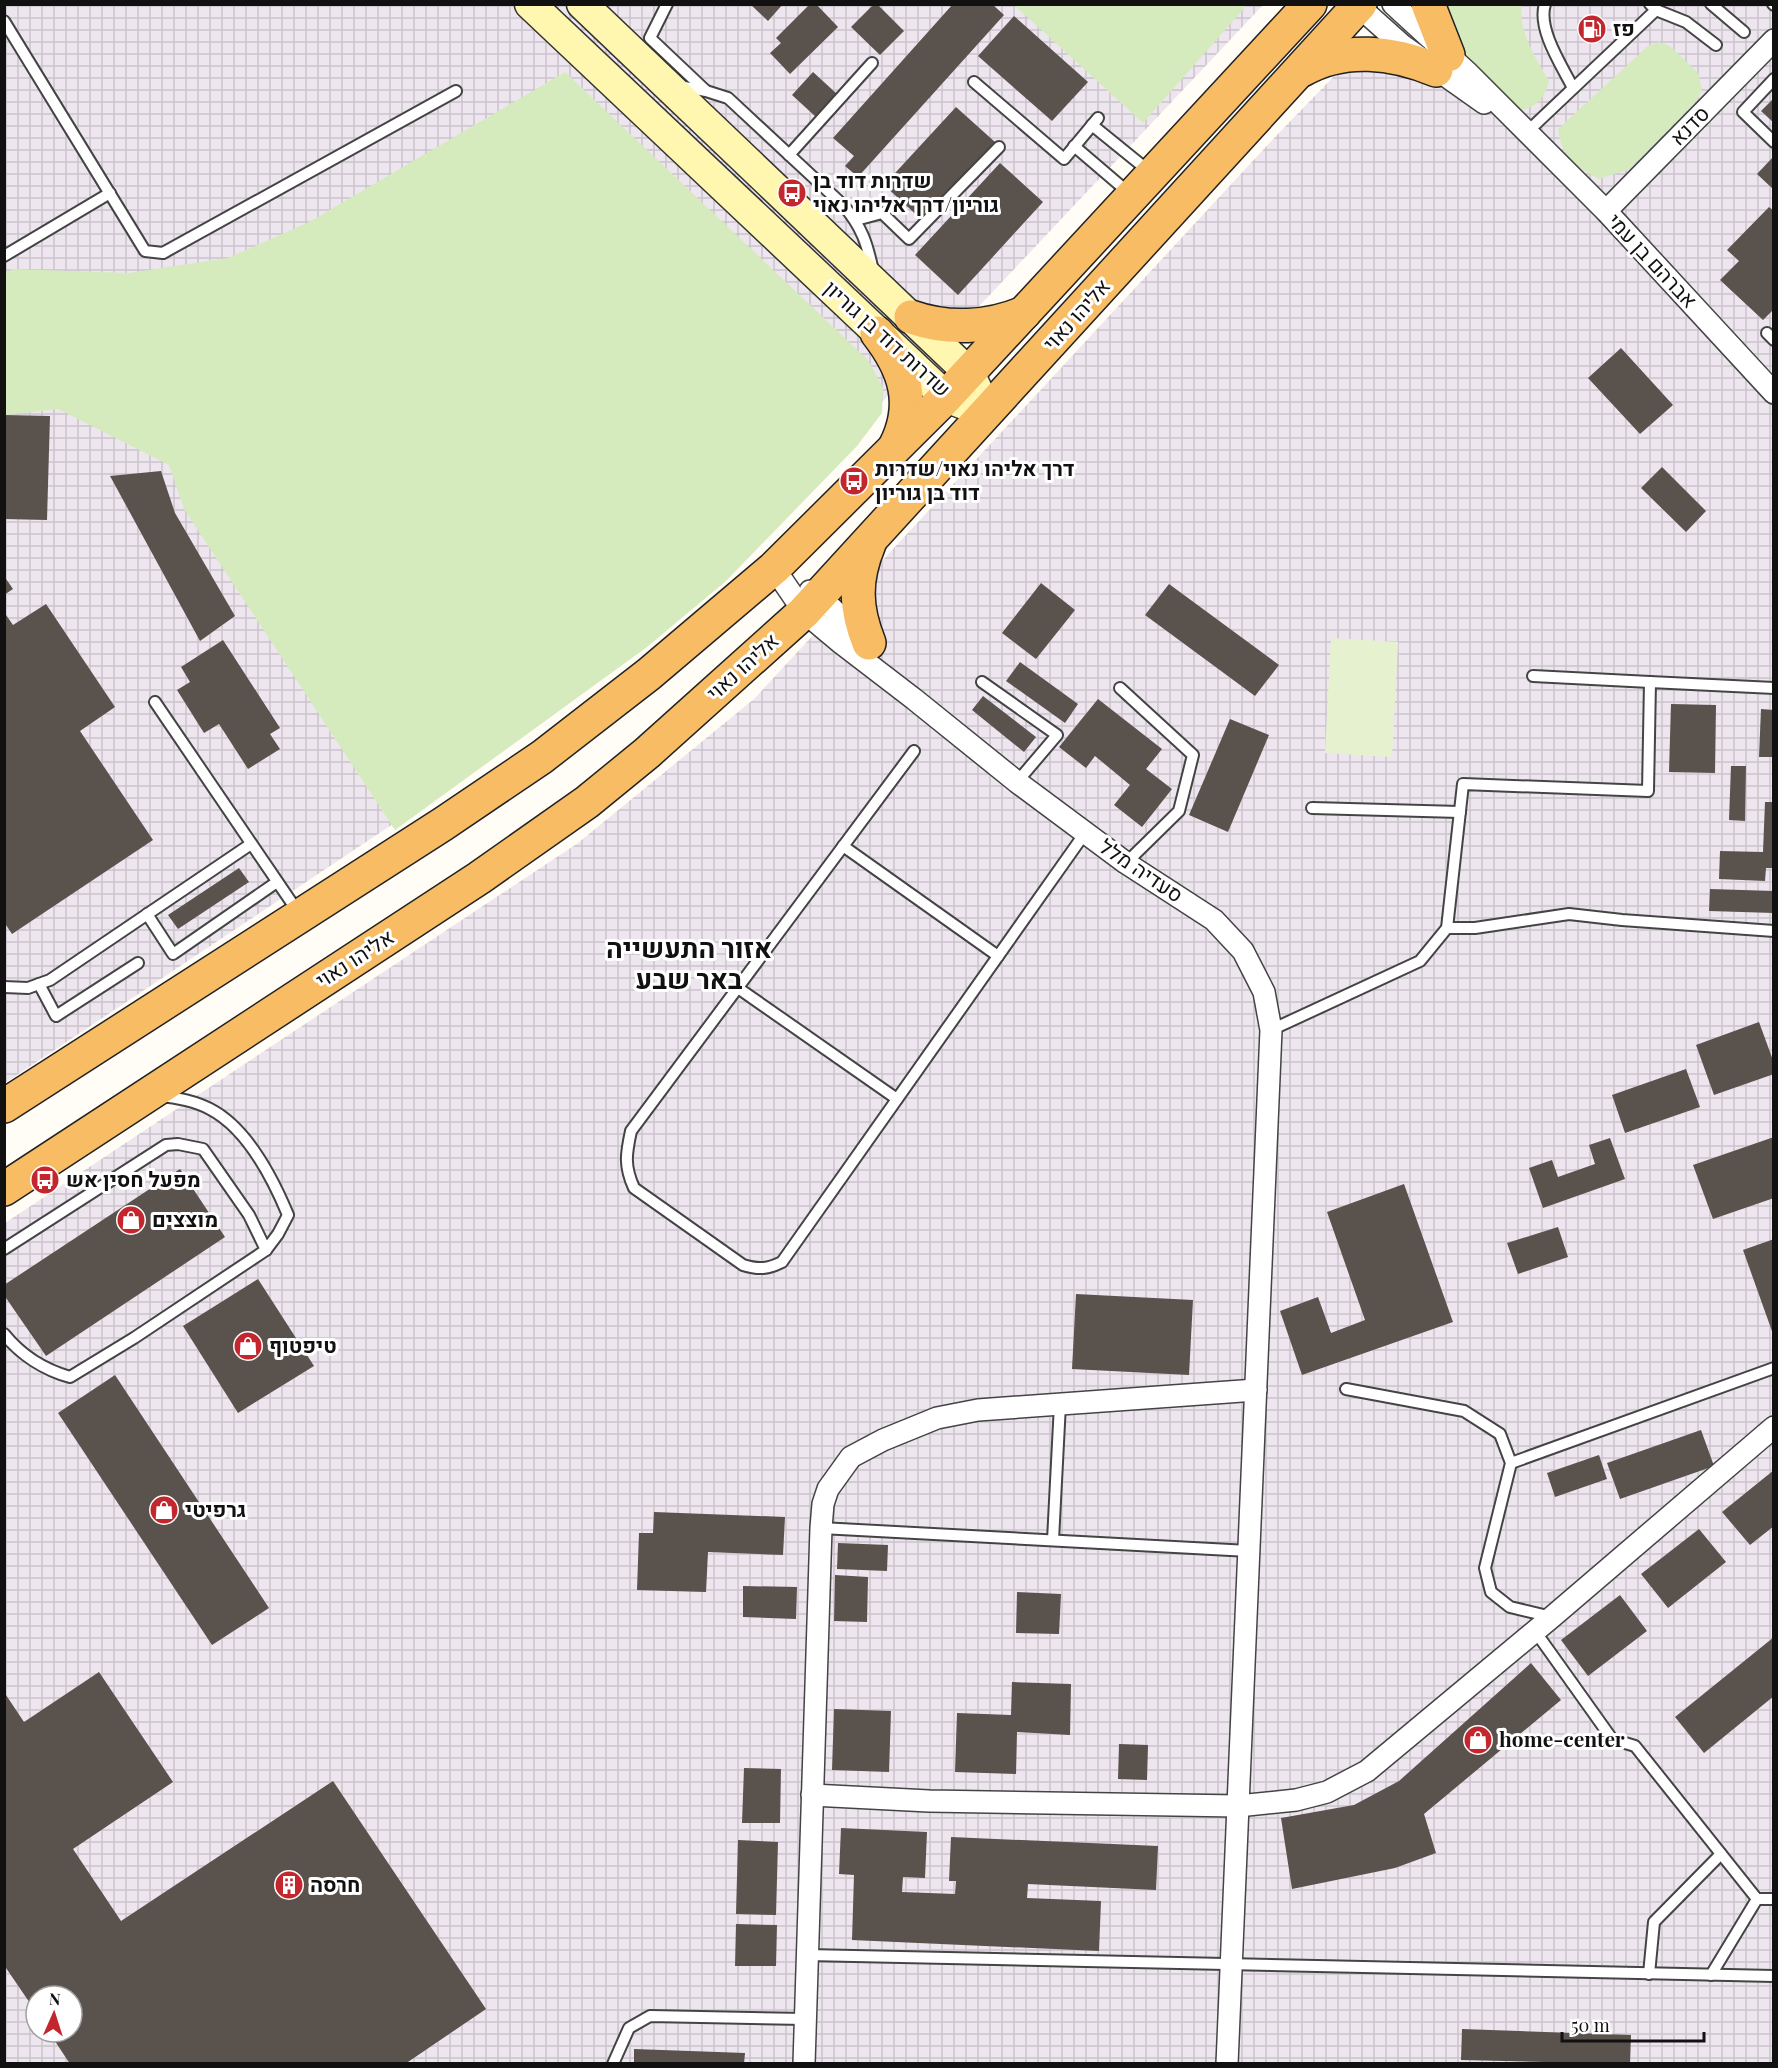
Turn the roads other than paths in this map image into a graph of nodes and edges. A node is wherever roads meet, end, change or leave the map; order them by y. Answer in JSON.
{"nodes":[{"id":1,"x":530,"y":4,"type":"edge"},
{"id":2,"x":582,"y":4,"type":"edge"},
{"id":3,"x":667,"y":4,"type":"edge"},
{"id":4,"x":1310,"y":4,"type":"edge"},
{"id":5,"x":1393,"y":4,"type":"edge"},
{"id":6,"x":1428,"y":4,"type":"edge"},
{"id":7,"x":1545,"y":4,"type":"edge"},
{"id":8,"x":1712,"y":4,"type":"edge"},
{"id":9,"x":1358,"y":5,"type":"edge"},
{"id":10,"x":1653,"y":7,"type":"edge"},
{"id":11,"x":4,"y":21,"type":"edge"},
{"id":12,"x":1744,"y":32,"type":"dead end"},
{"id":13,"x":1773,"y":40,"type":"edge"},
{"id":14,"x":1716,"y":45,"type":"dead end"},
{"id":15,"x":1442,"y":62,"type":"junction"},
{"id":16,"x":872,"y":63,"type":"dead end"},
{"id":17,"x":1298,"y":73,"type":"junction"},
{"id":18,"x":1773,"y":79,"type":"edge"},
{"id":19,"x":974,"y":82,"type":"dead end"},
{"id":20,"x":666,"y":84,"type":"junction"},
{"id":21,"x":1573,"y":88,"type":"junction"},
{"id":22,"x":456,"y":91,"type":"dead end"},
{"id":23,"x":706,"y":91,"type":"junction"},
{"id":24,"x":1526,"y":133,"type":"junction"},
{"id":25,"x":1773,"y":142,"type":"edge"},
{"id":26,"x":1074,"y":146,"type":"junction"},
{"id":27,"x":999,"y":147,"type":"dead end"},
{"id":28,"x":789,"y":154,"type":"junction"},
{"id":29,"x":1143,"y":185,"type":"junction"},
{"id":30,"x":110,"y":194,"type":"junction"},
{"id":31,"x":1606,"y":211,"type":"junction"},
{"id":32,"x":856,"y":220,"type":"junction"},
{"id":33,"x":4,"y":256,"type":"edge"},
{"id":34,"x":875,"y":283,"type":"junction"},
{"id":35,"x":1024,"y":313,"type":"junction"},
{"id":36,"x":911,"y":317,"type":"junction"},
{"id":37,"x":877,"y":333,"type":"junction"},
{"id":38,"x":969,"y":373,"type":"junction"},
{"id":39,"x":1773,"y":393,"type":"edge"},
{"id":40,"x":946,"y":398,"type":"junction"},
{"id":41,"x":987,"y":413,"type":"junction"},
{"id":42,"x":894,"y":447,"type":"junction"},
{"id":43,"x":873,"y":536,"type":"junction"},
{"id":44,"x":774,"y":568,"type":"junction"},
{"id":45,"x":812,"y":604,"type":"junction"},
{"id":46,"x":869,"y":644,"type":"junction"},
{"id":47,"x":1533,"y":676,"type":"dead end"},
{"id":48,"x":982,"y":682,"type":"dead end"},
{"id":49,"x":1650,"y":682,"type":"junction"},
{"id":50,"x":1120,"y":688,"type":"dead end"},
{"id":51,"x":1773,"y":688,"type":"edge"},
{"id":52,"x":914,"y":699,"type":"junction"},
{"id":53,"x":155,"y":702,"type":"dead end"},
{"id":54,"x":914,"y":751,"type":"dead end"},
{"id":55,"x":1017,"y":782,"type":"junction"},
{"id":56,"x":1312,"y":808,"type":"dead end"},
{"id":57,"x":1460,"y":812,"type":"junction"},
{"id":58,"x":1085,"y":833,"type":"junction"},
{"id":59,"x":251,"y":843,"type":"junction"},
{"id":60,"x":843,"y":846,"type":"junction"},
{"id":61,"x":1126,"y":864,"type":"junction"},
{"id":62,"x":277,"y":882,"type":"junction"},
{"id":63,"x":147,"y":914,"type":"junction"},
{"id":64,"x":301,"y":916,"type":"junction"},
{"id":65,"x":1447,"y":928,"type":"junction"},
{"id":66,"x":1773,"y":931,"type":"edge"},
{"id":67,"x":998,"y":956,"type":"junction"},
{"id":68,"x":138,"y":963,"type":"dead end"},
{"id":69,"x":39,"y":984,"type":"junction"},
{"id":70,"x":4,"y":987,"type":"edge"},
{"id":71,"x":738,"y":988,"type":"junction"},
{"id":72,"x":1271,"y":1030,"type":"junction"},
{"id":73,"x":146,"y":1096,"type":"junction"},
{"id":74,"x":897,"y":1099,"type":"junction"},
{"id":75,"x":4,"y":1106,"type":"edge"},
{"id":76,"x":12,"y":1186,"type":"edge"},
{"id":77,"x":4,"y":1249,"type":"edge"},
{"id":78,"x":266,"y":1250,"type":"junction"},
{"id":79,"x":5,"y":1335,"type":"edge"},
{"id":80,"x":1773,"y":1368,"type":"edge"},
{"id":81,"x":1346,"y":1389,"type":"dead end"},
{"id":82,"x":1256,"y":1390,"type":"junction"},
{"id":83,"x":1060,"y":1404,"type":"junction"},
{"id":84,"x":1773,"y":1428,"type":"edge"},
{"id":85,"x":1510,"y":1463,"type":"junction"},
{"id":86,"x":821,"y":1528,"type":"junction"},
{"id":87,"x":1053,"y":1540,"type":"junction"},
{"id":88,"x":1249,"y":1551,"type":"junction"},
{"id":89,"x":1552,"y":1617,"type":"junction"},
{"id":90,"x":1535,"y":1631,"type":"junction"},
{"id":91,"x":812,"y":1795,"type":"junction"},
{"id":92,"x":1238,"y":1806,"type":"junction"},
{"id":93,"x":1722,"y":1854,"type":"junction"},
{"id":94,"x":1757,"y":1899,"type":"junction"},
{"id":95,"x":1773,"y":1899,"type":"edge"},
{"id":96,"x":807,"y":1955,"type":"junction"},
{"id":97,"x":1231,"y":1964,"type":"junction"},
{"id":98,"x":1649,"y":1974,"type":"junction"},
{"id":99,"x":1711,"y":1975,"type":"junction"},
{"id":100,"x":1773,"y":1976,"type":"edge"},
{"id":101,"x":805,"y":2019,"type":"junction"},
{"id":102,"x":613,"y":2064,"type":"edge"},
{"id":103,"x":804,"y":2064,"type":"edge"},
{"id":104,"x":1227,"y":2064,"type":"edge"}],
"edges":[{"from":1,"to":37,"type":"main road","name":"שדרות דוד בן גוריון"},
{"from":2,"to":20,"type":"main road","name":"שדרות דוד בן גוריון"},
{"from":3,"to":23,"type":"lane"},
{"from":4,"to":29,"type":"highway","name":"אליהו נאוי"},
{"from":5,"to":15,"type":"street","name":"אברהם בן עמי"},
{"from":6,"to":15,"type":"highway"},
{"from":7,"to":21,"type":"lane"},
{"from":8,"to":12,"type":"lane"},
{"from":9,"to":15,"type":"street","name":"אברהם בן עמי"},
{"from":9,"to":17,"type":"highway","name":"אליהו נאוי"},
{"from":10,"to":14,"type":"lane"},
{"from":10,"to":21,"type":"lane"},
{"from":11,"to":30,"type":"lane"},
{"from":13,"to":31,"type":"street","name":"סדנא"},
{"from":15,"to":17,"type":"highway"},
{"from":15,"to":24,"type":"street","name":"אברהם בן עמי"},
{"from":16,"to":28,"type":"lane"},
{"from":17,"to":41,"type":"highway","name":"אליהו נאוי"},
{"from":18,"to":25,"type":"lane"},
{"from":19,"to":26,"type":"lane"},
{"from":20,"to":23,"type":"lane"},
{"from":20,"to":34,"type":"main road","name":"שדרות דוד בן גוריון"},
{"from":21,"to":24,"type":"lane"},
{"from":22,"to":30,"type":"lane"},
{"from":23,"to":28,"type":"lane"},
{"from":24,"to":31,"type":"street","name":"אברהם בן עמי"},
{"from":26,"to":29,"type":"lane"},
{"from":26,"to":29,"type":"lane"},
{"from":27,"to":32,"type":"lane"},
{"from":28,"to":32,"type":"lane"},
{"from":29,"to":35,"type":"highway","name":"אליהו נאוי"},
{"from":30,"to":33,"type":"lane"},
{"from":31,"to":39,"type":"street","name":"אברהם בן עמי"},
{"from":32,"to":34,"type":"lane"},
{"from":34,"to":36,"type":"main road","name":"שדרות דוד בן גוריון"},
{"from":35,"to":36,"type":"highway"},
{"from":35,"to":38,"type":"highway","name":"אליהו נאוי"},
{"from":36,"to":38,"type":"main road","name":"שדרות דוד בן גוריון"},
{"from":37,"to":40,"type":"main road","name":"שדרות דוד בן גוריון"},
{"from":37,"to":42,"type":"highway"},
{"from":38,"to":40,"type":"highway","name":"אליהו נאוי"},
{"from":38,"to":41,"type":"main road","name":"שדרות דוד בן גוריון"},
{"from":40,"to":41,"type":"main road","name":"שדרות דוד בן גוריון"},
{"from":40,"to":42,"type":"highway","name":"אליהו נאוי"},
{"from":41,"to":43,"type":"highway","name":"אליהו נאוי"},
{"from":42,"to":44,"type":"highway","name":"אליהו נאוי"},
{"from":43,"to":45,"type":"highway","name":"אליהו נאוי"},
{"from":43,"to":46,"type":"highway"},
{"from":44,"to":45,"type":"street","name":"סעדיה מלל"},
{"from":44,"to":64,"type":"highway","name":"אליהו נאוי"},
{"from":45,"to":46,"type":"street","name":"סעדיה מלל"},
{"from":45,"to":52,"type":"street","name":"סעדיה מלל"},
{"from":45,"to":73,"type":"highway","name":"אליהו נאוי"},
{"from":46,"to":52,"type":"street","name":"סעדיה מלל"},
{"from":47,"to":49,"type":"lane"},
{"from":48,"to":55,"type":"lane"},
{"from":49,"to":51,"type":"lane"},
{"from":49,"to":57,"type":"lane"},
{"from":50,"to":61,"type":"lane"},
{"from":52,"to":55,"type":"street","name":"סעדיה מלל"},
{"from":53,"to":59,"type":"lane"},
{"from":54,"to":60,"type":"lane"},
{"from":55,"to":58,"type":"street","name":"סעדיה מלל"},
{"from":56,"to":57,"type":"lane"},
{"from":57,"to":65,"type":"lane"},
{"from":58,"to":61,"type":"street","name":"סעדיה מלל"},
{"from":58,"to":67,"type":"lane"},
{"from":59,"to":62,"type":"lane"},
{"from":59,"to":63,"type":"lane"},
{"from":60,"to":67,"type":"lane"},
{"from":60,"to":71,"type":"lane"},
{"from":61,"to":72,"type":"street","name":"סעדיה מלל"},
{"from":62,"to":63,"type":"lane"},
{"from":62,"to":64,"type":"lane"},
{"from":63,"to":69,"type":"lane"},
{"from":64,"to":75,"type":"highway","name":"אליהו נאוי"},
{"from":65,"to":66,"type":"lane"},
{"from":65,"to":72,"type":"lane"},
{"from":67,"to":74,"type":"lane"},
{"from":68,"to":69,"type":"lane"},
{"from":69,"to":70,"type":"lane"},
{"from":71,"to":74,"type":"lane"},
{"from":71,"to":74,"type":"lane"},
{"from":72,"to":82,"type":"street","name":"סעדיה מלל"},
{"from":73,"to":76,"type":"highway","name":"אליהו נאוי"},
{"from":73,"to":78,"type":"lane"},
{"from":77,"to":78,"type":"lane"},
{"from":78,"to":79,"type":"lane"},
{"from":80,"to":85,"type":"lane"},
{"from":81,"to":85,"type":"lane"},
{"from":82,"to":83,"type":"street"},
{"from":82,"to":88,"type":"street","name":"סעדיה מלל"},
{"from":83,"to":86,"type":"street"},
{"from":83,"to":87,"type":"lane"},
{"from":84,"to":89,"type":"street"},
{"from":85,"to":89,"type":"lane"},
{"from":86,"to":87,"type":"lane"},
{"from":86,"to":91,"type":"street"},
{"from":87,"to":88,"type":"lane"},
{"from":88,"to":92,"type":"street","name":"סעדיה מלל"},
{"from":89,"to":90,"type":"street"},
{"from":90,"to":92,"type":"street"},
{"from":90,"to":93,"type":"lane"},
{"from":91,"to":92,"type":"street"},
{"from":91,"to":96,"type":"street"},
{"from":92,"to":97,"type":"street","name":"סעדיה מלל"},
{"from":93,"to":94,"type":"lane"},
{"from":93,"to":98,"type":"lane"},
{"from":94,"to":95,"type":"lane"},
{"from":94,"to":99,"type":"lane"},
{"from":96,"to":97,"type":"lane"},
{"from":96,"to":101,"type":"street"},
{"from":97,"to":98,"type":"lane"},
{"from":97,"to":104,"type":"street","name":"סעדיה מלל"},
{"from":98,"to":99,"type":"lane"},
{"from":99,"to":100,"type":"lane"},
{"from":101,"to":102,"type":"lane"},
{"from":101,"to":103,"type":"street"}]}
